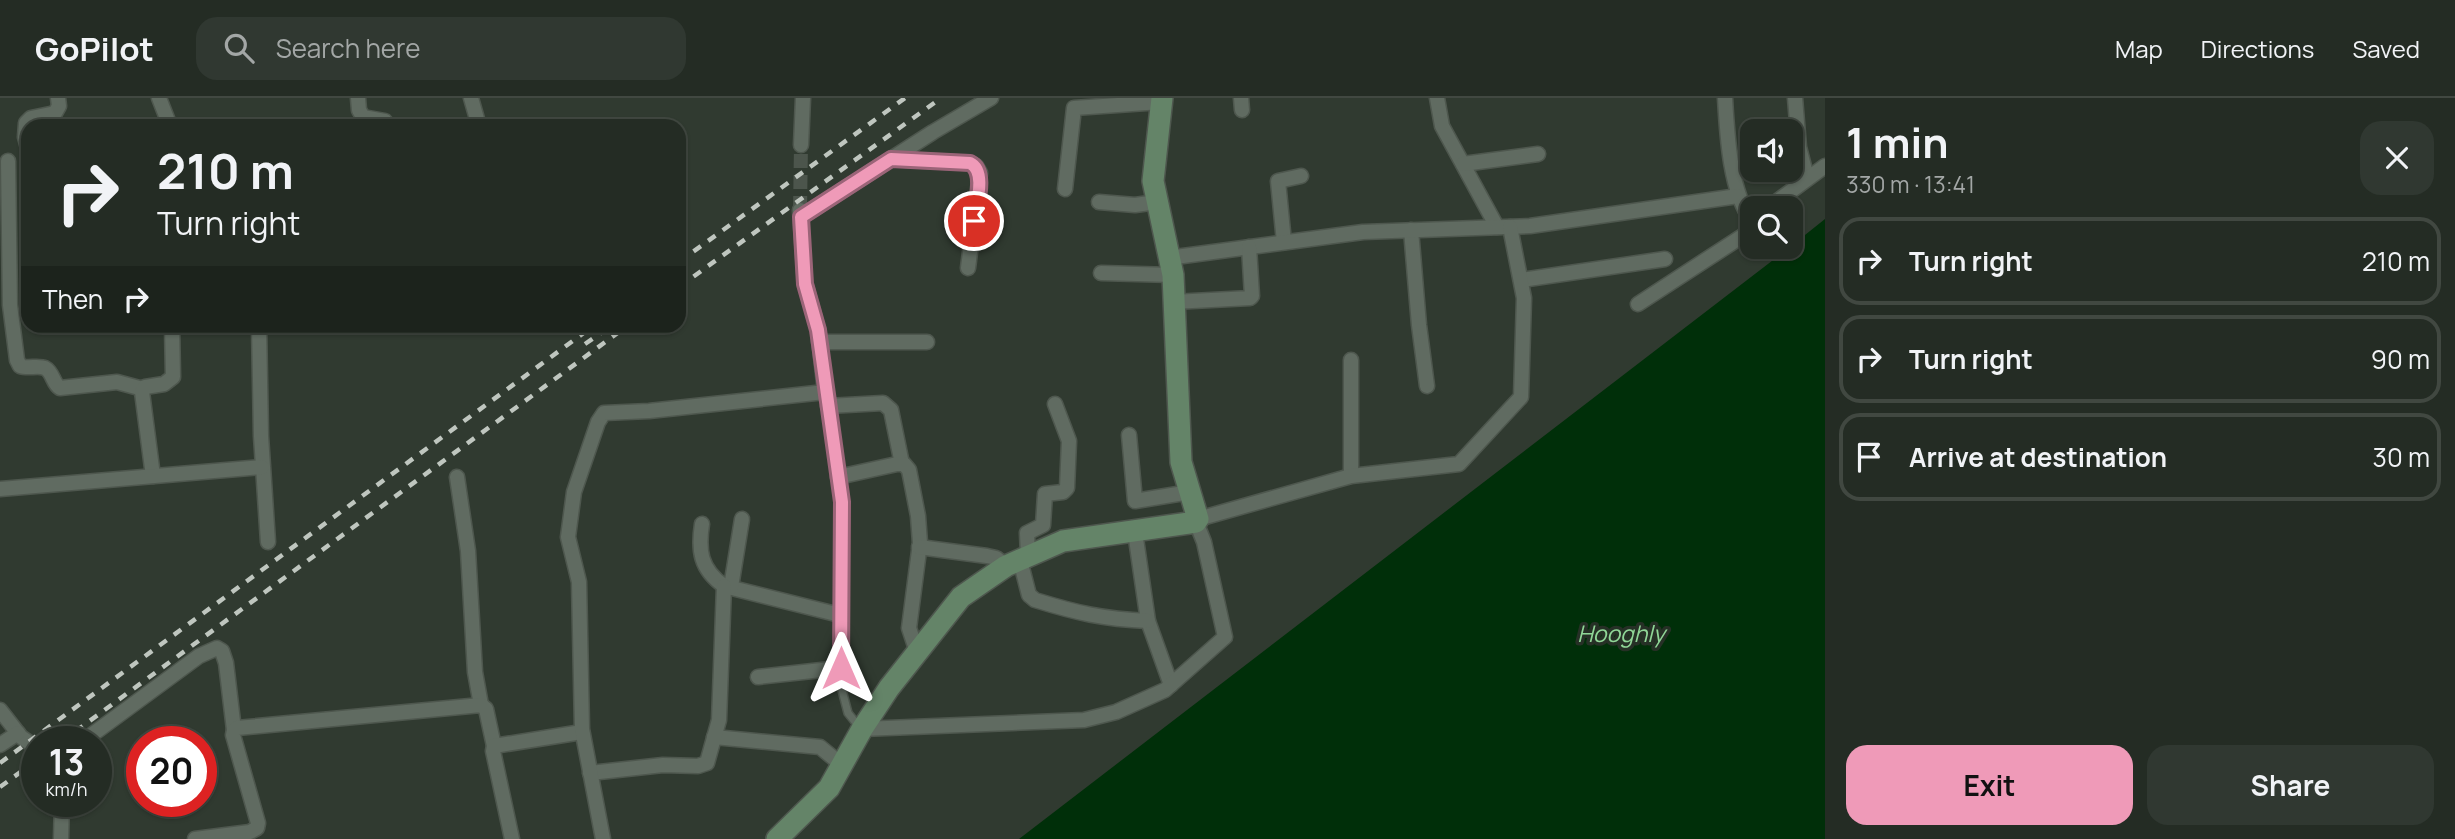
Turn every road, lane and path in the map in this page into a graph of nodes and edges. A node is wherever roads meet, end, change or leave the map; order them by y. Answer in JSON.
{"nodes":[{"id":1,"x":58,"y":98,"type":"edge"},
{"id":2,"x":159,"y":98,"type":"edge"},
{"id":3,"x":358,"y":98,"type":"edge"},
{"id":4,"x":471,"y":98,"type":"edge"},
{"id":5,"x":803,"y":98,"type":"edge"},
{"id":6,"x":991,"y":98,"type":"edge"},
{"id":7,"x":1437,"y":98,"type":"edge"},
{"id":8,"x":1725,"y":98,"type":"edge"},
{"id":9,"x":1795,"y":98,"type":"edge"},
{"id":10,"x":1162,"y":100,"type":"edge"},
{"id":11,"x":30,"y":119,"type":"edge"},
{"id":12,"x":167,"y":119,"type":"edge"},
{"id":13,"x":374,"y":119,"type":"edge"},
{"id":14,"x":477,"y":119,"type":"edge"},
{"id":15,"x":801,"y":145,"type":"tunnel mouth"},
{"id":16,"x":1538,"y":155,"type":"dead end"},
{"id":17,"x":891,"y":159,"type":"junction"},
{"id":18,"x":8,"y":161,"type":"dead end"},
{"id":19,"x":1463,"y":164,"type":"junction"},
{"id":20,"x":1825,"y":166,"type":"edge"},
{"id":21,"x":1301,"y":176,"type":"dead end"},
{"id":22,"x":1807,"y":178,"type":"junction"},
{"id":23,"x":1065,"y":189,"type":"dead end"},
{"id":24,"x":1738,"y":196,"type":"junction"},
{"id":25,"x":1784,"y":196,"type":"edge"},
{"id":26,"x":1740,"y":200,"type":"edge"},
{"id":27,"x":1099,"y":202,"type":"dead end"},
{"id":28,"x":1157,"y":202,"type":"junction"},
{"id":29,"x":1504,"y":227,"type":"junction"},
{"id":30,"x":1411,"y":230,"type":"junction"},
{"id":31,"x":1740,"y":238,"type":"edge"},
{"id":32,"x":1284,"y":242,"type":"junction"},
{"id":33,"x":1249,"y":247,"type":"junction"},
{"id":34,"x":1665,"y":259,"type":"dead end"},
{"id":35,"x":1170,"y":266,"type":"junction"},
{"id":36,"x":968,"y":268,"type":"dead end"},
{"id":37,"x":1101,"y":273,"type":"dead end"},
{"id":38,"x":1521,"y":280,"type":"junction"},
{"id":39,"x":1174,"y":302,"type":"junction"},
{"id":40,"x":1638,"y":304,"type":"dead end"},
{"id":41,"x":172,"y":333,"type":"edge"},
{"id":42,"x":259,"y":333,"type":"edge"},
{"id":43,"x":819,"y":342,"type":"junction"},
{"id":44,"x":927,"y":342,"type":"dead end"},
{"id":45,"x":1351,"y":360,"type":"dead end"},
{"id":46,"x":1427,"y":386,"type":"dead end"},
{"id":47,"x":143,"y":388,"type":"junction"},
{"id":48,"x":826,"y":399,"type":"junction"},
{"id":49,"x":1055,"y":404,"type":"dead end"},
{"id":50,"x":1129,"y":435,"type":"dead end"},
{"id":51,"x":902,"y":464,"type":"junction"},
{"id":52,"x":262,"y":467,"type":"junction"},
{"id":53,"x":153,"y":476,"type":"junction"},
{"id":54,"x":457,"y":477,"type":"dead end"},
{"id":55,"x":838,"y":477,"type":"junction"},
{"id":56,"x":1351,"y":477,"type":"junction"},
{"id":57,"x":0,"y":489,"type":"edge"},
{"id":58,"x":1190,"y":492,"type":"junction"},
{"id":59,"x":742,"y":519,"type":"dead end"},
{"id":60,"x":1197,"y":521,"type":"junction"},
{"id":61,"x":702,"y":524,"type":"dead end"},
{"id":62,"x":1135,"y":532,"type":"junction"},
{"id":63,"x":268,"y":542,"type":"dead end"},
{"id":64,"x":919,"y":547,"type":"junction"},
{"id":65,"x":1018,"y":560,"type":"junction"},
{"id":66,"x":727,"y":587,"type":"junction"},
{"id":67,"x":841,"y":615,"type":"junction"},
{"id":68,"x":1148,"y":621,"type":"junction"},
{"id":69,"x":917,"y":652,"type":"junction"},
{"id":70,"x":841,"y":668,"type":"junction"},
{"id":71,"x":758,"y":677,"type":"dead end"},
{"id":72,"x":1171,"y":685,"type":"junction"},
{"id":73,"x":481,"y":705,"type":"junction"},
{"id":74,"x":0,"y":710,"type":"edge"},
{"id":75,"x":104,"y":726,"type":"edge"},
{"id":76,"x":862,"y":729,"type":"junction"},
{"id":77,"x":234,"y":730,"type":"junction"},
{"id":78,"x":582,"y":732,"type":"junction"},
{"id":79,"x":18,"y":733,"type":"junction"},
{"id":80,"x":21,"y":736,"type":"edge"},
{"id":81,"x":714,"y":737,"type":"junction"},
{"id":82,"x":0,"y":746,"type":"edge"},
{"id":83,"x":494,"y":746,"type":"junction"},
{"id":84,"x":842,"y":765,"type":"junction"},
{"id":85,"x":590,"y":773,"type":"junction"},
{"id":86,"x":62,"y":817,"type":"edge"},
{"id":87,"x":793,"y":830,"type":"edge"},
{"id":88,"x":260,"y":834,"type":"edge"},
{"id":89,"x":61,"y":839,"type":"edge"},
{"id":90,"x":195,"y":839,"type":"edge"},
{"id":91,"x":512,"y":839,"type":"edge"},
{"id":92,"x":603,"y":839,"type":"edge"},
{"id":93,"x":777,"y":839,"type":"edge"}],
"edges":[{"from":1,"to":11,"type":"street"},
{"from":2,"to":12,"type":"street"},
{"from":3,"to":13,"type":"street"},
{"from":4,"to":14,"type":"street"},
{"from":5,"to":15,"type":"street"},
{"from":6,"to":17,"type":"street"},
{"from":7,"to":19,"type":"street"},
{"from":8,"to":24,"type":"street"},
{"from":9,"to":22,"type":"street"},
{"from":10,"to":23,"type":"street"},
{"from":10,"to":28,"type":"street"},
{"from":16,"to":19,"type":"street"},
{"from":17,"to":36,"type":"street"},
{"from":17,"to":43,"type":"street"},
{"from":18,"to":47,"type":"street"},
{"from":19,"to":29,"type":"street"},
{"from":20,"to":22,"type":"street"},
{"from":21,"to":32,"type":"street"},
{"from":22,"to":25,"type":"street"},
{"from":24,"to":26,"type":"street"},
{"from":24,"to":29,"type":"street"},
{"from":27,"to":28,"type":"street"},
{"from":28,"to":35,"type":"street"},
{"from":29,"to":30,"type":"street"},
{"from":29,"to":38,"type":"street"},
{"from":30,"to":32,"type":"street"},
{"from":30,"to":46,"type":"street"},
{"from":31,"to":40,"type":"street"},
{"from":32,"to":33,"type":"street"},
{"from":33,"to":35,"type":"street"},
{"from":33,"to":39,"type":"street"},
{"from":34,"to":38,"type":"street"},
{"from":35,"to":37,"type":"street"},
{"from":35,"to":39,"type":"street"},
{"from":38,"to":56,"type":"street"},
{"from":39,"to":58,"type":"street"},
{"from":41,"to":47,"type":"street"},
{"from":42,"to":52,"type":"street"},
{"from":43,"to":44,"type":"street"},
{"from":43,"to":48,"type":"street"},
{"from":45,"to":56,"type":"street"},
{"from":47,"to":53,"type":"street"},
{"from":48,"to":51,"type":"street"},
{"from":48,"to":55,"type":"lane"},
{"from":48,"to":78,"type":"street"},
{"from":49,"to":65,"type":"street"},
{"from":50,"to":58,"type":"street"},
{"from":51,"to":55,"type":"street"},
{"from":51,"to":64,"type":"street"},
{"from":52,"to":53,"type":"street"},
{"from":52,"to":63,"type":"street"},
{"from":53,"to":57,"type":"street"},
{"from":54,"to":73,"type":"street"},
{"from":55,"to":67,"type":"lane"},
{"from":56,"to":60,"type":"street"},
{"from":58,"to":60,"type":"street"},
{"from":59,"to":66,"type":"street"},
{"from":60,"to":62,"type":"street"},
{"from":60,"to":72,"type":"street"},
{"from":61,"to":66,"type":"street"},
{"from":62,"to":65,"type":"street"},
{"from":62,"to":68,"type":"street"},
{"from":64,"to":65,"type":"street"},
{"from":64,"to":69,"type":"street"},
{"from":65,"to":68,"type":"street"},
{"from":65,"to":69,"type":"street"},
{"from":66,"to":67,"type":"street"},
{"from":66,"to":81,"type":"street"},
{"from":67,"to":70,"type":"lane"},
{"from":68,"to":72,"type":"street"},
{"from":69,"to":76,"type":"street"},
{"from":70,"to":71,"type":"street"},
{"from":70,"to":76,"type":"lane"},
{"from":72,"to":76,"type":"street"},
{"from":73,"to":77,"type":"street"},
{"from":73,"to":83,"type":"street"},
{"from":74,"to":79,"type":"street"},
{"from":75,"to":77,"type":"street"},
{"from":76,"to":84,"type":"street"},
{"from":77,"to":88,"type":"street"},
{"from":78,"to":83,"type":"street"},
{"from":78,"to":85,"type":"street"},
{"from":79,"to":80,"type":"street"},
{"from":79,"to":82,"type":"street"},
{"from":81,"to":84,"type":"street"},
{"from":81,"to":85,"type":"street"},
{"from":83,"to":91,"type":"street"},
{"from":84,"to":87,"type":"street"},
{"from":85,"to":92,"type":"street"},
{"from":86,"to":89,"type":"street"},
{"from":87,"to":93,"type":"street"},
{"from":88,"to":90,"type":"street"}]}
